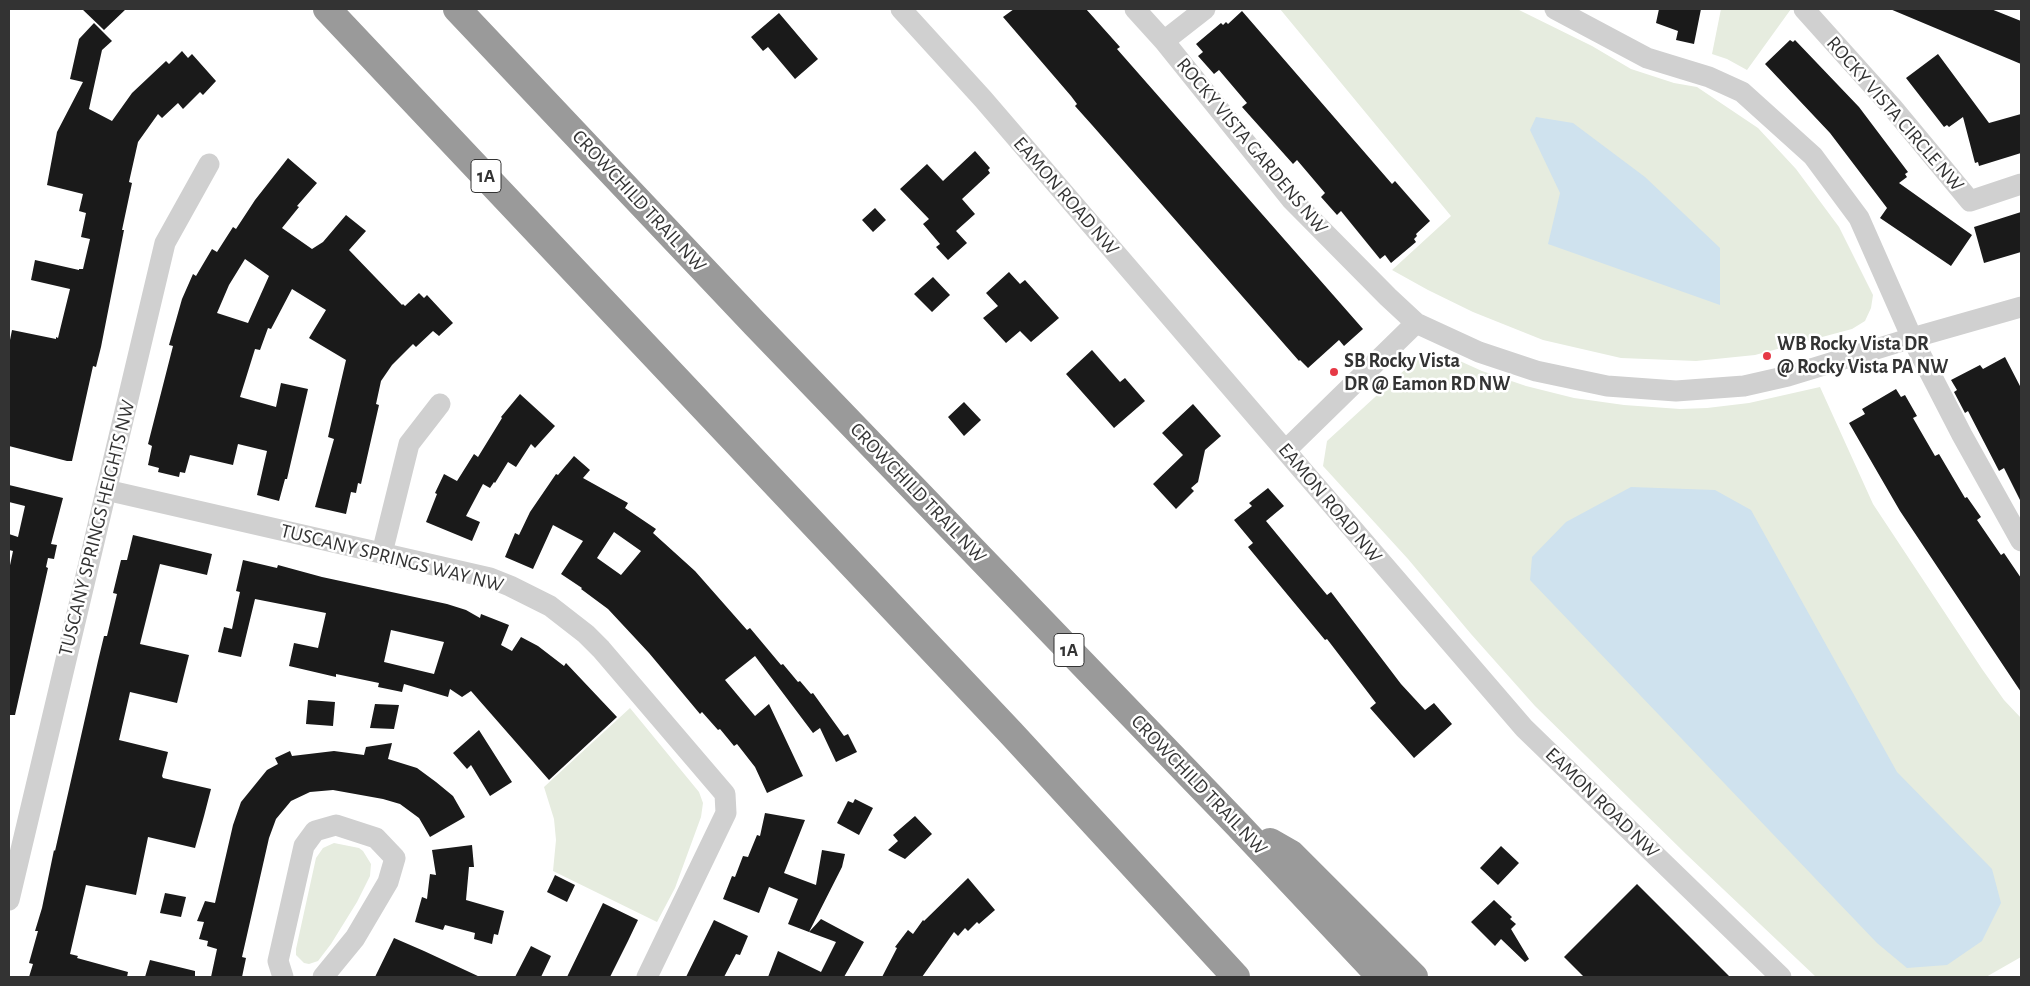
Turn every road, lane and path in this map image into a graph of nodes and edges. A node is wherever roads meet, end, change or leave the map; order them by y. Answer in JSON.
{"nodes":[{"id":1,"x":327,"y":9,"type":"edge"},
{"id":2,"x":457,"y":9,"type":"edge"},
{"id":3,"x":901,"y":9,"type":"edge"},
{"id":4,"x":1135,"y":9,"type":"edge"},
{"id":5,"x":1205,"y":9,"type":"edge"},
{"id":6,"x":1555,"y":9,"type":"edge"},
{"id":7,"x":1804,"y":9,"type":"edge"},
{"id":8,"x":1164,"y":42,"type":"junction"},
{"id":9,"x":209,"y":164,"type":"dead end"},
{"id":10,"x":2021,"y":184,"type":"edge"},
{"id":11,"x":2021,"y":307,"type":"edge"},
{"id":12,"x":1416,"y":323,"type":"junction"},
{"id":13,"x":1912,"y":338,"type":"junction"},
{"id":14,"x":440,"y":404,"type":"dead end"},
{"id":15,"x":1286,"y":450,"type":"junction"},
{"id":16,"x":106,"y":490,"type":"junction"},
{"id":17,"x":2021,"y":541,"type":"edge"},
{"id":18,"x":382,"y":553,"type":"junction"},
{"id":19,"x":1237,"y":824,"type":"junction"},
{"id":20,"x":9,"y":900,"type":"edge"},
{"id":21,"x":283,"y":977,"type":"edge"},
{"id":22,"x":322,"y":977,"type":"edge"},
{"id":23,"x":648,"y":977,"type":"edge"},
{"id":24,"x":1236,"y":977,"type":"edge"},
{"id":25,"x":1381,"y":977,"type":"edge"},
{"id":26,"x":1414,"y":977,"type":"edge"},
{"id":27,"x":1781,"y":977,"type":"edge"}],
"edges":[{"from":1,"to":24,"type":"highway","number":"1A"},
{"from":2,"to":19,"type":"highway","name":"CROWCHILD TRAIL NW","number":"1A"},
{"from":3,"to":15,"type":"street","name":"EAMON ROAD NW"},
{"from":4,"to":8,"type":"street","name":"ROCKY VISTA GARDENS NW"},
{"from":5,"to":8,"type":"street"},
{"from":6,"to":13,"type":"street"},
{"from":7,"to":10,"type":"street","name":"ROCKY VISTA CIRCLE NW"},
{"from":8,"to":12,"type":"street","name":"ROCKY VISTA GARDENS NW"},
{"from":9,"to":16,"type":"street","name":"TUSCANY SPRINGS HEIGHTS NW"},
{"from":11,"to":13,"type":"street","name":"ROCKY VISTA GARDENS NW"},
{"from":12,"to":13,"type":"street","name":"ROCKY VISTA GARDENS NW"},
{"from":12,"to":15,"type":"street"},
{"from":13,"to":17,"type":"street"},
{"from":14,"to":18,"type":"street"},
{"from":15,"to":27,"type":"street","name":"EAMON ROAD NW"},
{"from":16,"to":18,"type":"street","name":"TUSCANY SPRINGS WAY NW"},
{"from":16,"to":20,"type":"street","name":"TUSCANY SPRINGS HEIGHTS NW"},
{"from":18,"to":23,"type":"street","name":"TUSCANY SPRINGS WAY NW"},
{"from":19,"to":25,"type":"highway","name":"CROWCHILD TRAIL NW","number":"1A"},
{"from":19,"to":26,"type":"highway"},
{"from":21,"to":22,"type":"street"}]}
